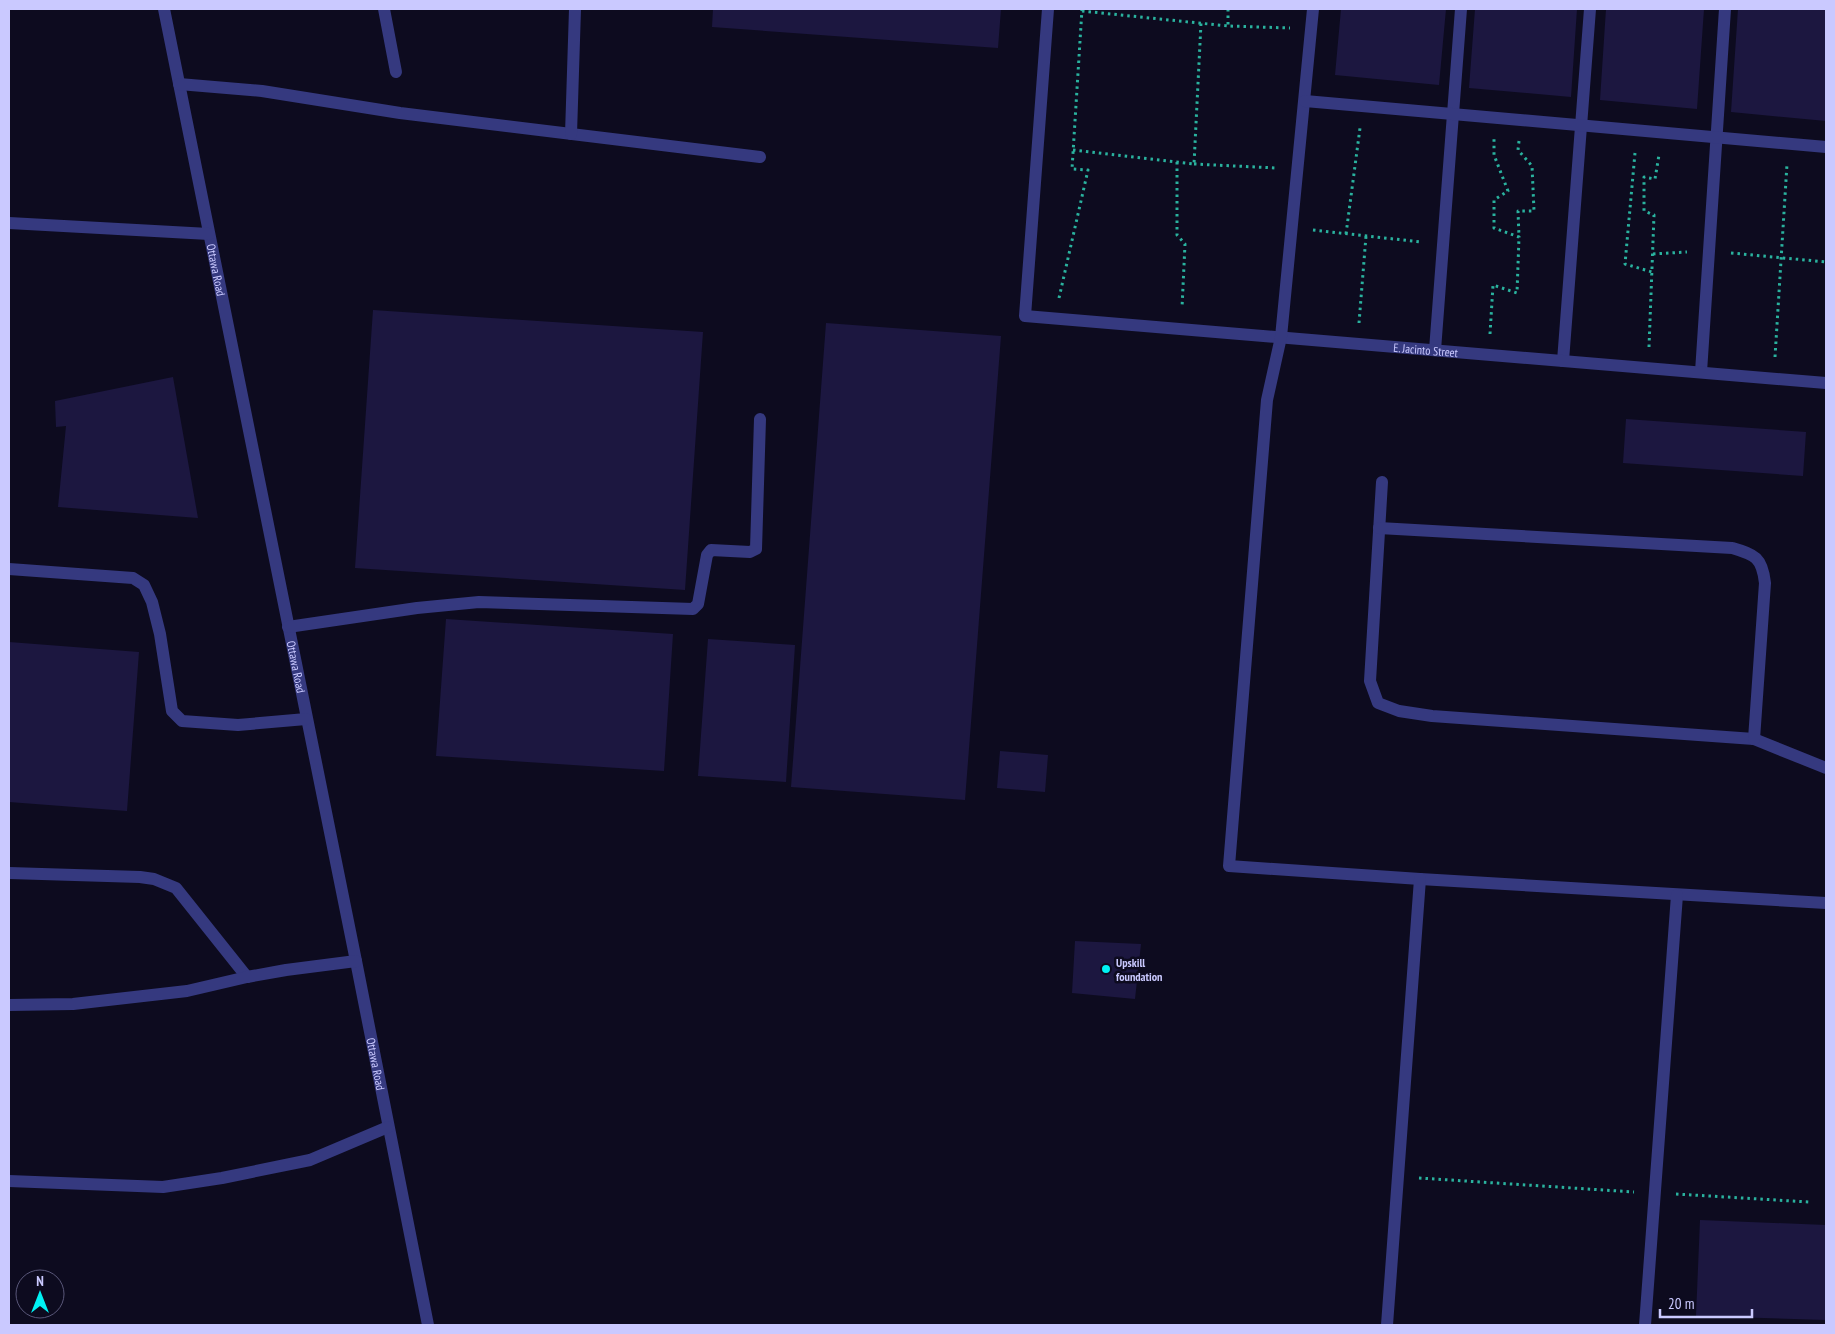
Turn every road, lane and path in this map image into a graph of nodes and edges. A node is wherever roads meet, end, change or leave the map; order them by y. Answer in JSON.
{"nodes":[{"id":1,"x":164,"y":9,"type":"edge"},
{"id":2,"x":384,"y":9,"type":"edge"},
{"id":3,"x":575,"y":9,"type":"edge"},
{"id":4,"x":1048,"y":9,"type":"edge"},
{"id":5,"x":1228,"y":9,"type":"edge"},
{"id":6,"x":1313,"y":9,"type":"edge"},
{"id":7,"x":1461,"y":9,"type":"edge"},
{"id":8,"x":1590,"y":9,"type":"edge"},
{"id":9,"x":1726,"y":9,"type":"edge"},
{"id":10,"x":1082,"y":10,"type":"edge"},
{"id":11,"x":1200,"y":23,"type":"junction"},
{"id":12,"x":1228,"y":26,"type":"junction"},
{"id":13,"x":1311,"y":29,"type":"junction"},
{"id":14,"x":396,"y":72,"type":"dead end"},
{"id":15,"x":179,"y":84,"type":"junction"},
{"id":16,"x":1305,"y":100,"type":"junction"},
{"id":17,"x":1363,"y":106,"type":"junction"},
{"id":18,"x":1453,"y":114,"type":"junction"},
{"id":19,"x":1495,"y":117,"type":"junction"},
{"id":20,"x":1520,"y":120,"type":"junction"},
{"id":21,"x":1581,"y":125,"type":"junction"},
{"id":22,"x":1636,"y":130,"type":"junction"},
{"id":23,"x":1662,"y":132,"type":"junction"},
{"id":24,"x":571,"y":134,"type":"junction"},
{"id":25,"x":1717,"y":137,"type":"junction"},
{"id":26,"x":1789,"y":144,"type":"junction"},
{"id":27,"x":1826,"y":147,"type":"edge"},
{"id":28,"x":1073,"y":150,"type":"junction"},
{"id":29,"x":760,"y":157,"type":"dead end"},
{"id":30,"x":1177,"y":162,"type":"junction"},
{"id":31,"x":1194,"y":164,"type":"junction"},
{"id":32,"x":1298,"y":170,"type":"junction"},
{"id":33,"x":9,"y":223,"type":"edge"},
{"id":34,"x":1292,"y":227,"type":"junction"},
{"id":35,"x":209,"y":234,"type":"junction"},
{"id":36,"x":1346,"y":234,"type":"junction"},
{"id":37,"x":1366,"y":236,"type":"junction"},
{"id":38,"x":1519,"y":237,"type":"junction"},
{"id":39,"x":1443,"y":245,"type":"junction"},
{"id":40,"x":1709,"y":251,"type":"junction"},
{"id":41,"x":1653,"y":254,"type":"junction"},
{"id":42,"x":1782,"y":258,"type":"junction"},
{"id":43,"x":1826,"y":262,"type":"edge"},
{"id":44,"x":1652,"y":272,"type":"junction"},
{"id":45,"x":1055,"y":318,"type":"junction"},
{"id":46,"x":1181,"y":329,"type":"junction"},
{"id":47,"x":1281,"y":337,"type":"junction"},
{"id":48,"x":1357,"y":343,"type":"junction"},
{"id":49,"x":1435,"y":350,"type":"junction"},
{"id":50,"x":1489,"y":355,"type":"junction"},
{"id":51,"x":1563,"y":361,"type":"junction"},
{"id":52,"x":1648,"y":368,"type":"junction"},
{"id":53,"x":1701,"y":372,"type":"junction"},
{"id":54,"x":1774,"y":378,"type":"junction"},
{"id":55,"x":1826,"y":383,"type":"edge"},
{"id":56,"x":760,"y":419,"type":"dead end"},
{"id":57,"x":1382,"y":482,"type":"dead end"},
{"id":58,"x":1379,"y":528,"type":"junction"},
{"id":59,"x":9,"y":569,"type":"edge"},
{"id":60,"x":288,"y":627,"type":"junction"},
{"id":61,"x":306,"y":719,"type":"junction"},
{"id":62,"x":1754,"y":739,"type":"junction"},
{"id":63,"x":1826,"y":768,"type":"edge"},
{"id":64,"x":9,"y":873,"type":"edge"},
{"id":65,"x":1420,"y":879,"type":"junction"},
{"id":66,"x":1677,"y":894,"type":"junction"},
{"id":67,"x":1826,"y":903,"type":"edge"},
{"id":68,"x":356,"y":961,"type":"junction"},
{"id":69,"x":247,"y":977,"type":"junction"},
{"id":70,"x":9,"y":1005,"type":"edge"},
{"id":71,"x":388,"y":1127,"type":"junction"},
{"id":72,"x":1398,"y":1176,"type":"junction"},
{"id":73,"x":9,"y":1181,"type":"edge"},
{"id":74,"x":1654,"y":1193,"type":"junction"},
{"id":75,"x":1809,"y":1202,"type":"dead end"},
{"id":76,"x":428,"y":1325,"type":"edge"},
{"id":77,"x":1387,"y":1325,"type":"edge"},
{"id":78,"x":1645,"y":1325,"type":"edge"}],
"edges":[{"from":1,"to":15,"type":"street","name":"Ottawa Road"},
{"from":2,"to":14,"type":"street"},
{"from":3,"to":24,"type":"street"},
{"from":4,"to":45,"type":"street","name":"E. Jacinto Street"},
{"from":5,"to":12,"type":"path"},
{"from":6,"to":13,"type":"street"},
{"from":7,"to":18,"type":"street"},
{"from":8,"to":21,"type":"street"},
{"from":9,"to":25,"type":"street"},
{"from":10,"to":11,"type":"path"},
{"from":10,"to":28,"type":"path"},
{"from":11,"to":12,"type":"path"},
{"from":11,"to":31,"type":"path"},
{"from":12,"to":13,"type":"path"},
{"from":13,"to":16,"type":"street"},
{"from":15,"to":24,"type":"street"},
{"from":15,"to":35,"type":"street","name":"Ottawa Road"},
{"from":16,"to":17,"type":"street"},
{"from":16,"to":32,"type":"street"},
{"from":17,"to":18,"type":"street"},
{"from":17,"to":36,"type":"path"},
{"from":18,"to":19,"type":"street"},
{"from":18,"to":39,"type":"street"},
{"from":19,"to":20,"type":"street"},
{"from":19,"to":38,"type":"path"},
{"from":20,"to":21,"type":"street"},
{"from":20,"to":38,"type":"path"},
{"from":21,"to":22,"type":"street"},
{"from":21,"to":51,"type":"street"},
{"from":22,"to":23,"type":"street"},
{"from":22,"to":44,"type":"path"},
{"from":23,"to":25,"type":"street"},
{"from":23,"to":41,"type":"path"},
{"from":24,"to":29,"type":"street"},
{"from":25,"to":26,"type":"street"},
{"from":25,"to":40,"type":"street"},
{"from":26,"to":27,"type":"street"},
{"from":26,"to":42,"type":"path"},
{"from":28,"to":30,"type":"path"},
{"from":28,"to":45,"type":"path"},
{"from":30,"to":31,"type":"path"},
{"from":30,"to":46,"type":"path"},
{"from":31,"to":32,"type":"path"},
{"from":32,"to":34,"type":"street"},
{"from":33,"to":35,"type":"street"},
{"from":34,"to":36,"type":"path"},
{"from":34,"to":47,"type":"street"},
{"from":35,"to":60,"type":"street","name":"Ottawa Road"},
{"from":36,"to":37,"type":"path"},
{"from":37,"to":39,"type":"path"},
{"from":37,"to":48,"type":"path"},
{"from":38,"to":50,"type":"path"},
{"from":39,"to":49,"type":"street"},
{"from":40,"to":41,"type":"path"},
{"from":40,"to":42,"type":"path"},
{"from":40,"to":53,"type":"street"},
{"from":41,"to":44,"type":"path"},
{"from":42,"to":43,"type":"path"},
{"from":42,"to":54,"type":"path"},
{"from":44,"to":52,"type":"path"},
{"from":45,"to":46,"type":"street","name":"E. Jacinto Street"},
{"from":46,"to":47,"type":"street","name":"E. Jacinto Street"},
{"from":47,"to":48,"type":"street","name":"E. Jacinto Street"},
{"from":47,"to":65,"type":"street"},
{"from":48,"to":49,"type":"street","name":"E. Jacinto Street"},
{"from":49,"to":50,"type":"street","name":"E. Jacinto Street"},
{"from":50,"to":51,"type":"street","name":"E. Jacinto Street"},
{"from":51,"to":52,"type":"street","name":"E. Jacinto Street"},
{"from":52,"to":53,"type":"street","name":"E. Jacinto Street"},
{"from":53,"to":54,"type":"street","name":"E. Jacinto Street"},
{"from":54,"to":55,"type":"street","name":"E. Jacinto Street"},
{"from":56,"to":60,"type":"street"},
{"from":57,"to":58,"type":"street"},
{"from":58,"to":62,"type":"street"},
{"from":58,"to":62,"type":"street"},
{"from":59,"to":61,"type":"street"},
{"from":60,"to":61,"type":"street","name":"Ottawa Road"},
{"from":61,"to":68,"type":"street","name":"Ottawa Road"},
{"from":62,"to":63,"type":"street"},
{"from":64,"to":69,"type":"street"},
{"from":65,"to":66,"type":"street"},
{"from":65,"to":72,"type":"street"},
{"from":66,"to":67,"type":"street"},
{"from":66,"to":74,"type":"street"},
{"from":68,"to":69,"type":"street"},
{"from":68,"to":71,"type":"street","name":"Ottawa Road"},
{"from":69,"to":70,"type":"street"},
{"from":71,"to":73,"type":"street"},
{"from":71,"to":76,"type":"street","name":"Ottawa Road"},
{"from":72,"to":74,"type":"path"},
{"from":72,"to":77,"type":"street"},
{"from":74,"to":75,"type":"path"},
{"from":74,"to":78,"type":"street"}]}
